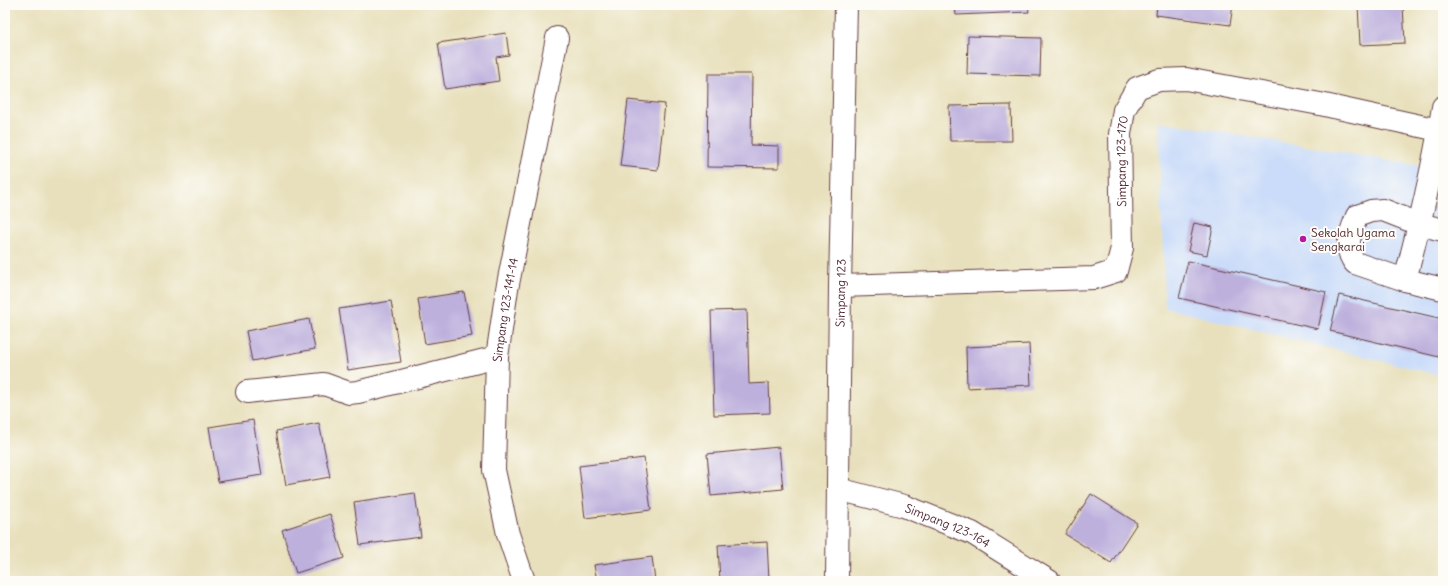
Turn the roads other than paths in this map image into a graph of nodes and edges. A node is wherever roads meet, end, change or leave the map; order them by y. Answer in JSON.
{"nodes":[{"id":1,"x":846,"y":5,"type":"edge"},
{"id":2,"x":557,"y":38,"type":"dead end"},
{"id":3,"x":1443,"y":107,"type":"edge"},
{"id":4,"x":1441,"y":131,"type":"edge"},
{"id":5,"x":1419,"y":224,"type":"junction"},
{"id":6,"x":1443,"y":230,"type":"edge"},
{"id":7,"x":1405,"y":280,"type":"junction"},
{"id":8,"x":840,"y":286,"type":"junction"},
{"id":9,"x":1443,"y":289,"type":"edge"},
{"id":10,"x":497,"y":357,"type":"junction"},
{"id":11,"x":247,"y":392,"type":"dead end"},
{"id":12,"x":838,"y":488,"type":"junction"},
{"id":13,"x":524,"y":581,"type":"edge"},
{"id":14,"x":837,"y":581,"type":"edge"},
{"id":15,"x":1049,"y":581,"type":"edge"}],
"edges":[{"from":1,"to":8,"type":"street","name":"Simpang 123"},
{"from":2,"to":10,"type":"street","name":"Simpang 123-141-14"},
{"from":3,"to":4,"type":"street"},
{"from":4,"to":5,"type":"street"},
{"from":4,"to":8,"type":"street","name":"Simpang 123-170"},
{"from":5,"to":6,"type":"street"},
{"from":5,"to":7,"type":"street"},
{"from":5,"to":7,"type":"street"},
{"from":7,"to":9,"type":"street"},
{"from":8,"to":12,"type":"street","name":"Simpang 123"},
{"from":10,"to":11,"type":"street"},
{"from":10,"to":13,"type":"street","name":"Simpang 123-141-14"},
{"from":12,"to":14,"type":"street","name":"Simpang 123"},
{"from":12,"to":15,"type":"street","name":"Simpang 123-164"}]}
